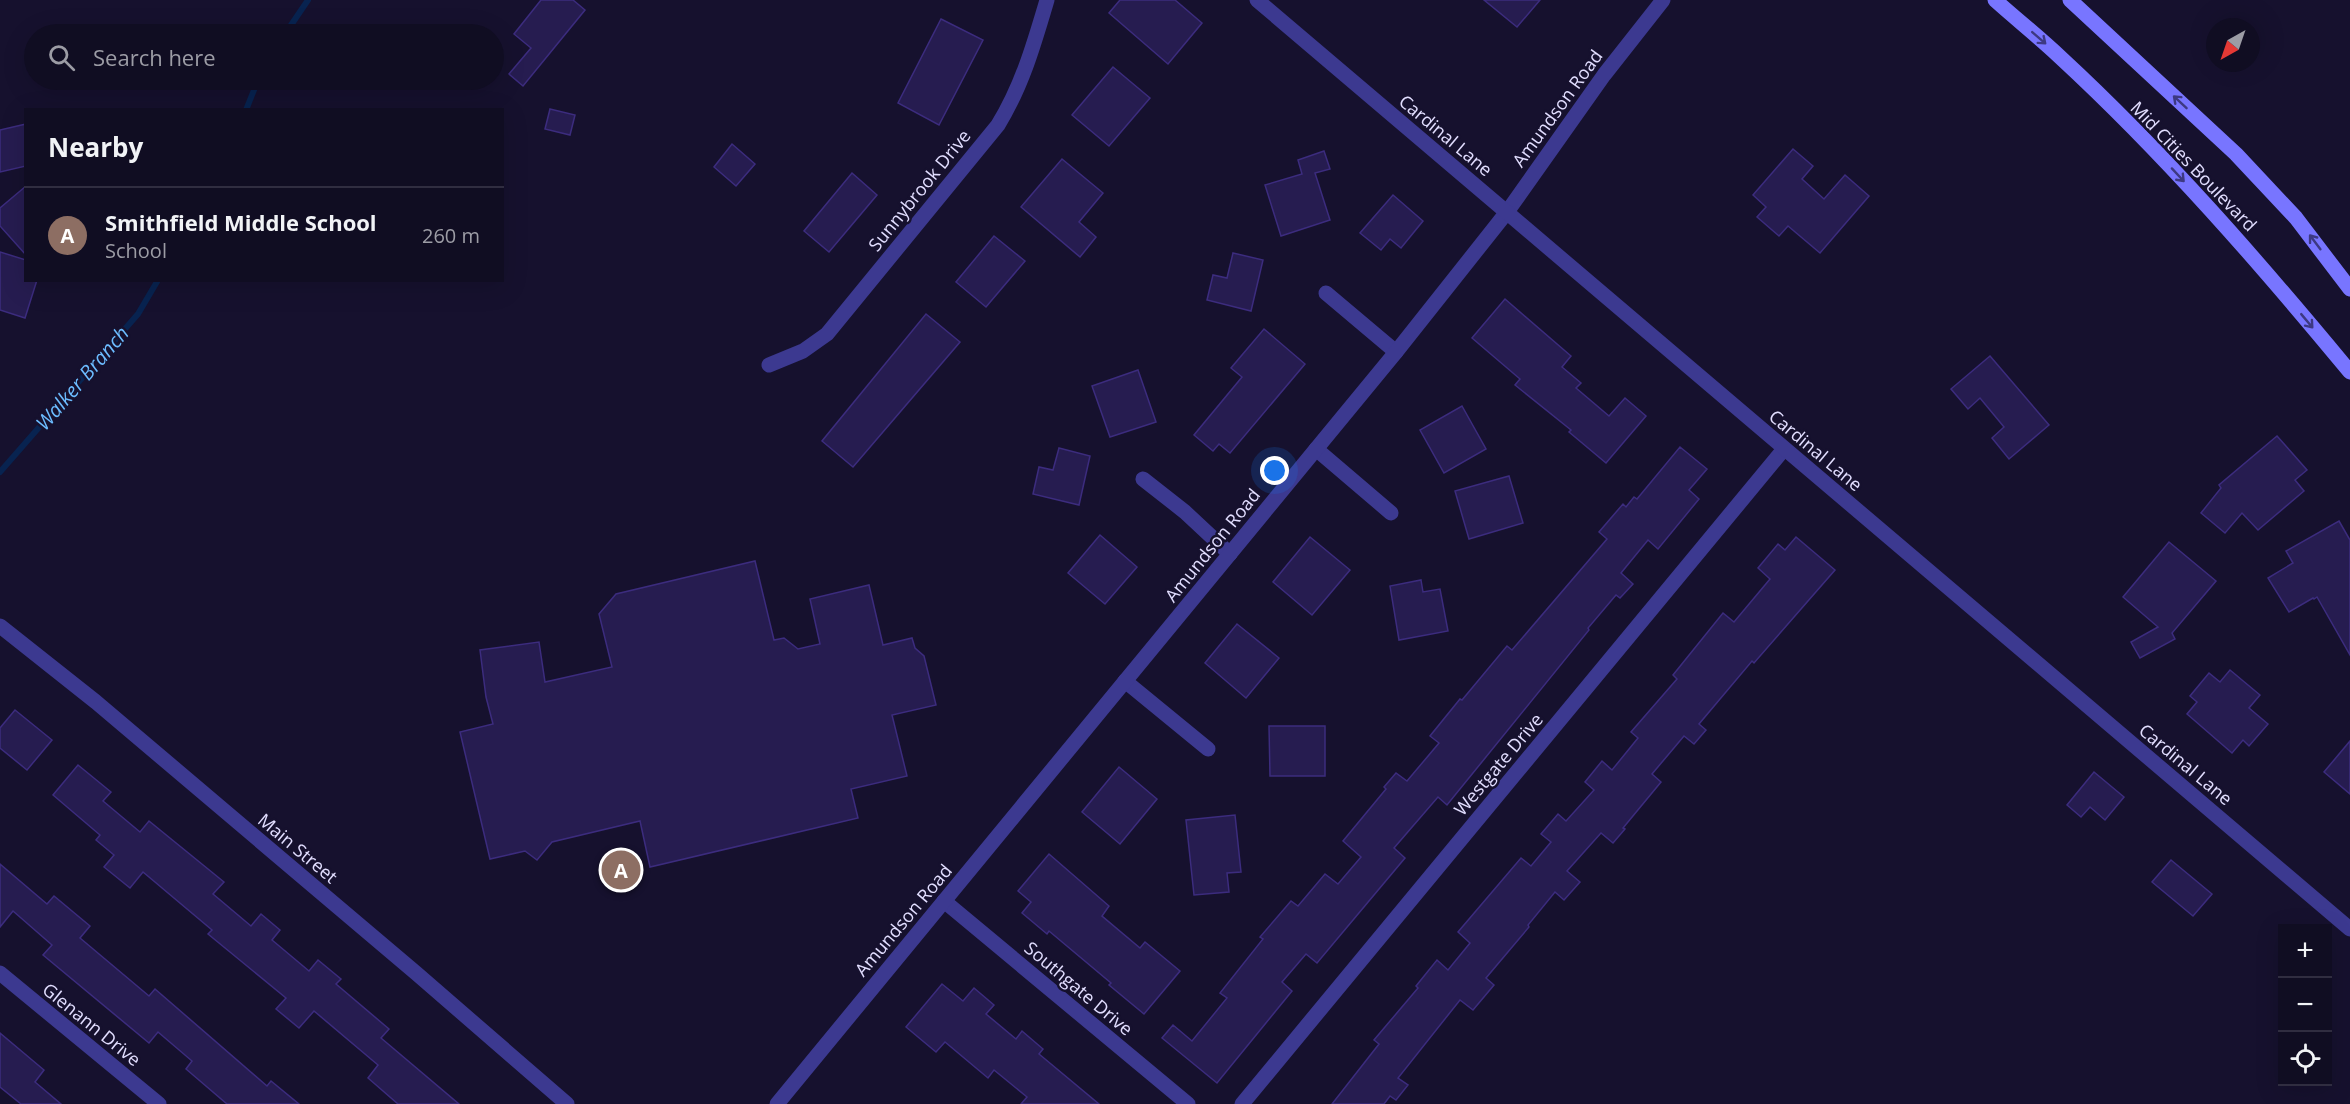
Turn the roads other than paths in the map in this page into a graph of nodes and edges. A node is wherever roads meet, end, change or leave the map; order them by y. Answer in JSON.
{"nodes":[{"id":1,"x":1047,"y":0,"type":"edge"},
{"id":2,"x":1257,"y":0,"type":"edge"},
{"id":3,"x":1663,"y":0,"type":"edge"},
{"id":4,"x":1995,"y":0,"type":"edge"},
{"id":5,"x":2070,"y":0,"type":"edge"},
{"id":6,"x":1507,"y":212,"type":"junction"},
{"id":7,"x":2350,"y":289,"type":"edge"},
{"id":8,"x":1326,"y":293,"type":"dead end"},
{"id":9,"x":1396,"y":352,"type":"junction"},
{"id":10,"x":769,"y":365,"type":"dead end"},
{"id":11,"x":2350,"y":372,"type":"edge"},
{"id":12,"x":1316,"y":449,"type":"junction"},
{"id":13,"x":1784,"y":449,"type":"junction"},
{"id":14,"x":1143,"y":479,"type":"dead end"},
{"id":15,"x":1391,"y":513,"type":"dead end"},
{"id":16,"x":1230,"y":554,"type":"junction"},
{"id":17,"x":2,"y":631,"type":"edge"},
{"id":18,"x":1125,"y":681,"type":"junction"},
{"id":19,"x":1208,"y":749,"type":"dead end"},
{"id":20,"x":944,"y":901,"type":"junction"},
{"id":21,"x":2350,"y":929,"type":"edge"},
{"id":22,"x":0,"y":973,"type":"edge"},
{"id":23,"x":159,"y":1104,"type":"edge"},
{"id":24,"x":567,"y":1104,"type":"edge"},
{"id":25,"x":777,"y":1104,"type":"edge"},
{"id":26,"x":1188,"y":1104,"type":"edge"},
{"id":27,"x":1242,"y":1104,"type":"edge"}],
"edges":[{"from":1,"to":10,"type":"street","name":"Sunnybrook Drive"},
{"from":2,"to":6,"type":"street","name":"Cardinal Lane"},
{"from":3,"to":6,"type":"street","name":"Amundson Road"},
{"from":4,"to":11,"type":"main road","name":"Mid Cities Boulevard","one_way":true},
{"from":7,"to":5,"type":"main road","name":"Mid Cities Boulevard","one_way":true},
{"from":6,"to":9,"type":"street","name":"Amundson Road"},
{"from":6,"to":13,"type":"street","name":"Cardinal Lane"},
{"from":8,"to":9,"type":"street"},
{"from":9,"to":12,"type":"street","name":"Amundson Road"},
{"from":12,"to":15,"type":"street"},
{"from":12,"to":16,"type":"street","name":"Amundson Road"},
{"from":13,"to":21,"type":"street","name":"Cardinal Lane"},
{"from":13,"to":27,"type":"street","name":"Westgate Drive"},
{"from":14,"to":16,"type":"street"},
{"from":16,"to":18,"type":"street","name":"Amundson Road"},
{"from":17,"to":24,"type":"street","name":"Main Street"},
{"from":18,"to":19,"type":"street"},
{"from":18,"to":20,"type":"street","name":"Amundson Road"},
{"from":20,"to":25,"type":"street","name":"Amundson Road"},
{"from":20,"to":26,"type":"street","name":"Southgate Drive"},
{"from":22,"to":23,"type":"street","name":"Glenann Drive"}]}
